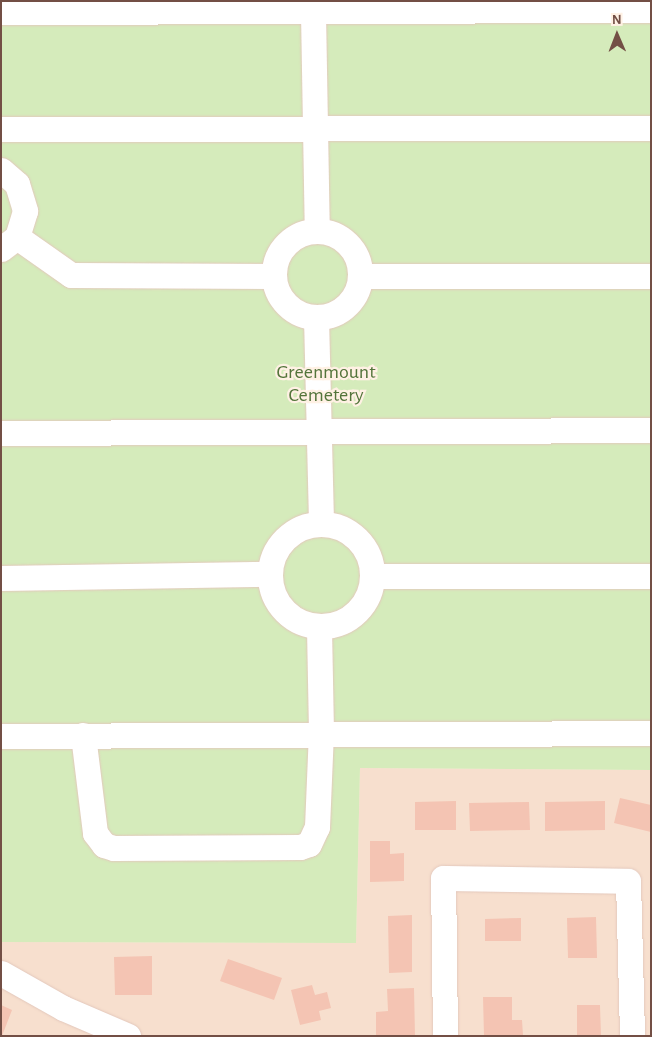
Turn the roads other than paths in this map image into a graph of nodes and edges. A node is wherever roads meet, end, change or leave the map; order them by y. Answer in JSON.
{"nodes":[{"id":1,"x":651,"y":10,"type":"edge"},
{"id":2,"x":1,"y":12,"type":"edge"},
{"id":3,"x":313,"y":12,"type":"junction"},
{"id":4,"x":317,"y":127,"type":"junction"},
{"id":5,"x":651,"y":128,"type":"edge"},
{"id":6,"x":1,"y":129,"type":"edge"},
{"id":7,"x":1,"y":170,"type":"edge"},
{"id":8,"x":317,"y":231,"type":"junction"},
{"id":9,"x":9,"y":243,"type":"edge"},
{"id":10,"x":273,"y":276,"type":"junction"},
{"id":11,"x":360,"y":276,"type":"junction"},
{"id":12,"x":651,"y":276,"type":"edge"},
{"id":13,"x":316,"y":317,"type":"junction"},
{"id":14,"x":318,"y":430,"type":"junction"},
{"id":15,"x":651,"y":430,"type":"edge"},
{"id":16,"x":1,"y":433,"type":"edge"},
{"id":17,"x":321,"y":523,"type":"junction"},
{"id":18,"x":270,"y":574,"type":"junction"},
{"id":19,"x":373,"y":576,"type":"junction"},
{"id":20,"x":651,"y":576,"type":"edge"},
{"id":21,"x":1,"y":578,"type":"edge"},
{"id":22,"x":318,"y":626,"type":"junction"},
{"id":23,"x":321,"y":732,"type":"junction"},
{"id":24,"x":651,"y":733,"type":"edge"},
{"id":25,"x":83,"y":735,"type":"junction"},
{"id":26,"x":1,"y":736,"type":"edge"},
{"id":27,"x":1,"y":972,"type":"edge"},
{"id":28,"x":128,"y":1036,"type":"edge"},
{"id":29,"x":445,"y":1036,"type":"edge"},
{"id":30,"x":632,"y":1036,"type":"edge"}],
"edges":[{"from":1,"to":3,"type":"street"},
{"from":2,"to":3,"type":"street"},
{"from":3,"to":4,"type":"street"},
{"from":4,"to":5,"type":"street"},
{"from":4,"to":6,"type":"street"},
{"from":4,"to":8,"type":"street"},
{"from":7,"to":9,"type":"street"},
{"from":8,"to":10,"type":"street"},
{"from":8,"to":11,"type":"street"},
{"from":9,"to":10,"type":"street"},
{"from":10,"to":13,"type":"street"},
{"from":11,"to":12,"type":"street"},
{"from":11,"to":13,"type":"street"},
{"from":13,"to":14,"type":"street"},
{"from":14,"to":15,"type":"street"},
{"from":14,"to":16,"type":"street"},
{"from":14,"to":17,"type":"street"},
{"from":17,"to":18,"type":"street"},
{"from":17,"to":19,"type":"street"},
{"from":18,"to":21,"type":"street"},
{"from":18,"to":22,"type":"street"},
{"from":19,"to":20,"type":"street"},
{"from":19,"to":22,"type":"street"},
{"from":22,"to":23,"type":"street"},
{"from":23,"to":24,"type":"street"},
{"from":23,"to":25,"type":"street"},
{"from":23,"to":25,"type":"street"},
{"from":25,"to":26,"type":"street"},
{"from":27,"to":28,"type":"street"},
{"from":29,"to":30,"type":"street"}]}
